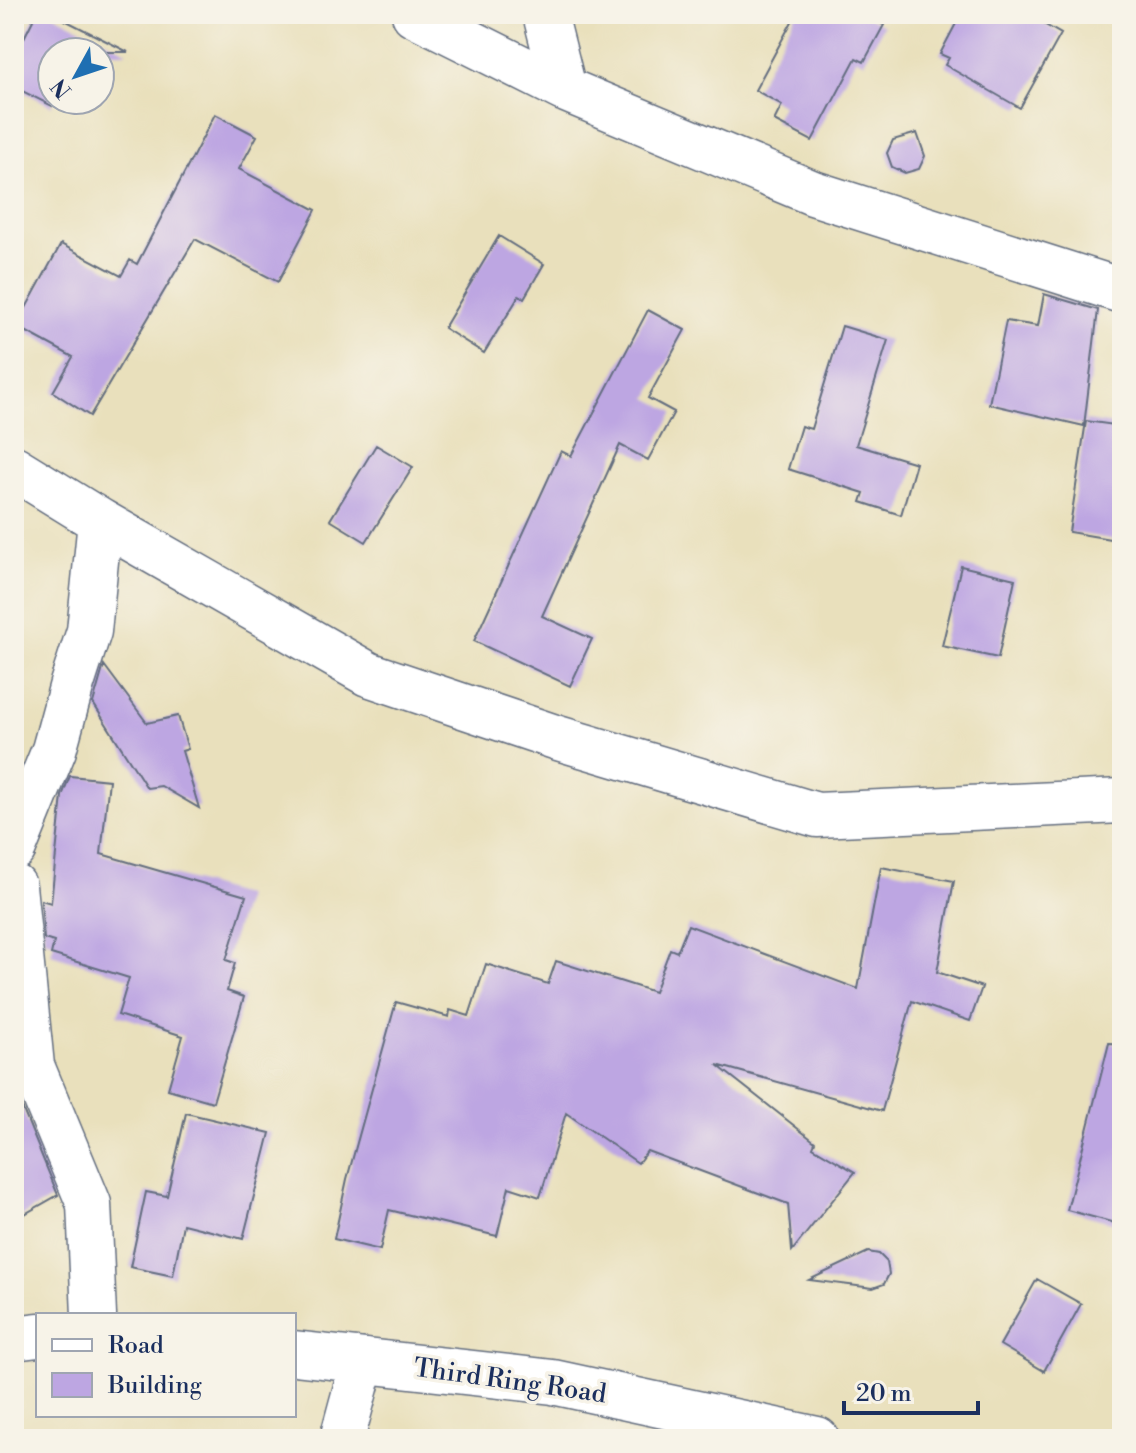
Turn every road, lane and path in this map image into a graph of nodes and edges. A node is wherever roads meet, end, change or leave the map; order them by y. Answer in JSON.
{"nodes":[{"id":1,"x":545,"y":14,"type":"edge"},
{"id":2,"x":424,"y":16,"type":"edge"},
{"id":3,"x":564,"y":89,"type":"junction"},
{"id":4,"x":1122,"y":291,"type":"edge"},
{"id":5,"x":14,"y":468,"type":"edge"},
{"id":6,"x":100,"y":521,"type":"junction"},
{"id":7,"x":1122,"y":801,"type":"edge"},
{"id":8,"x":14,"y":848,"type":"edge"},
{"id":9,"x":14,"y":886,"type":"edge"},
{"id":10,"x":94,"y":1313,"type":"edge"},
{"id":11,"x":36,"y":1335,"type":"edge"},
{"id":12,"x":14,"y":1338,"type":"edge"},
{"id":13,"x":296,"y":1353,"type":"edge"},
{"id":14,"x":363,"y":1361,"type":"junction"},
{"id":15,"x":342,"y":1439,"type":"edge"},
{"id":16,"x":817,"y":1439,"type":"edge"}],
"edges":[{"from":1,"to":3,"type":"street"},
{"from":2,"to":3,"type":"street"},
{"from":3,"to":4,"type":"street"},
{"from":5,"to":6,"type":"street"},
{"from":6,"to":7,"type":"street"},
{"from":6,"to":8,"type":"street"},
{"from":9,"to":10,"type":"street"},
{"from":11,"to":12,"type":"street"},
{"from":13,"to":14,"type":"street","name":"Third Ring Road"},
{"from":14,"to":15,"type":"street"},
{"from":14,"to":16,"type":"street","name":"Third Ring Road"}]}
